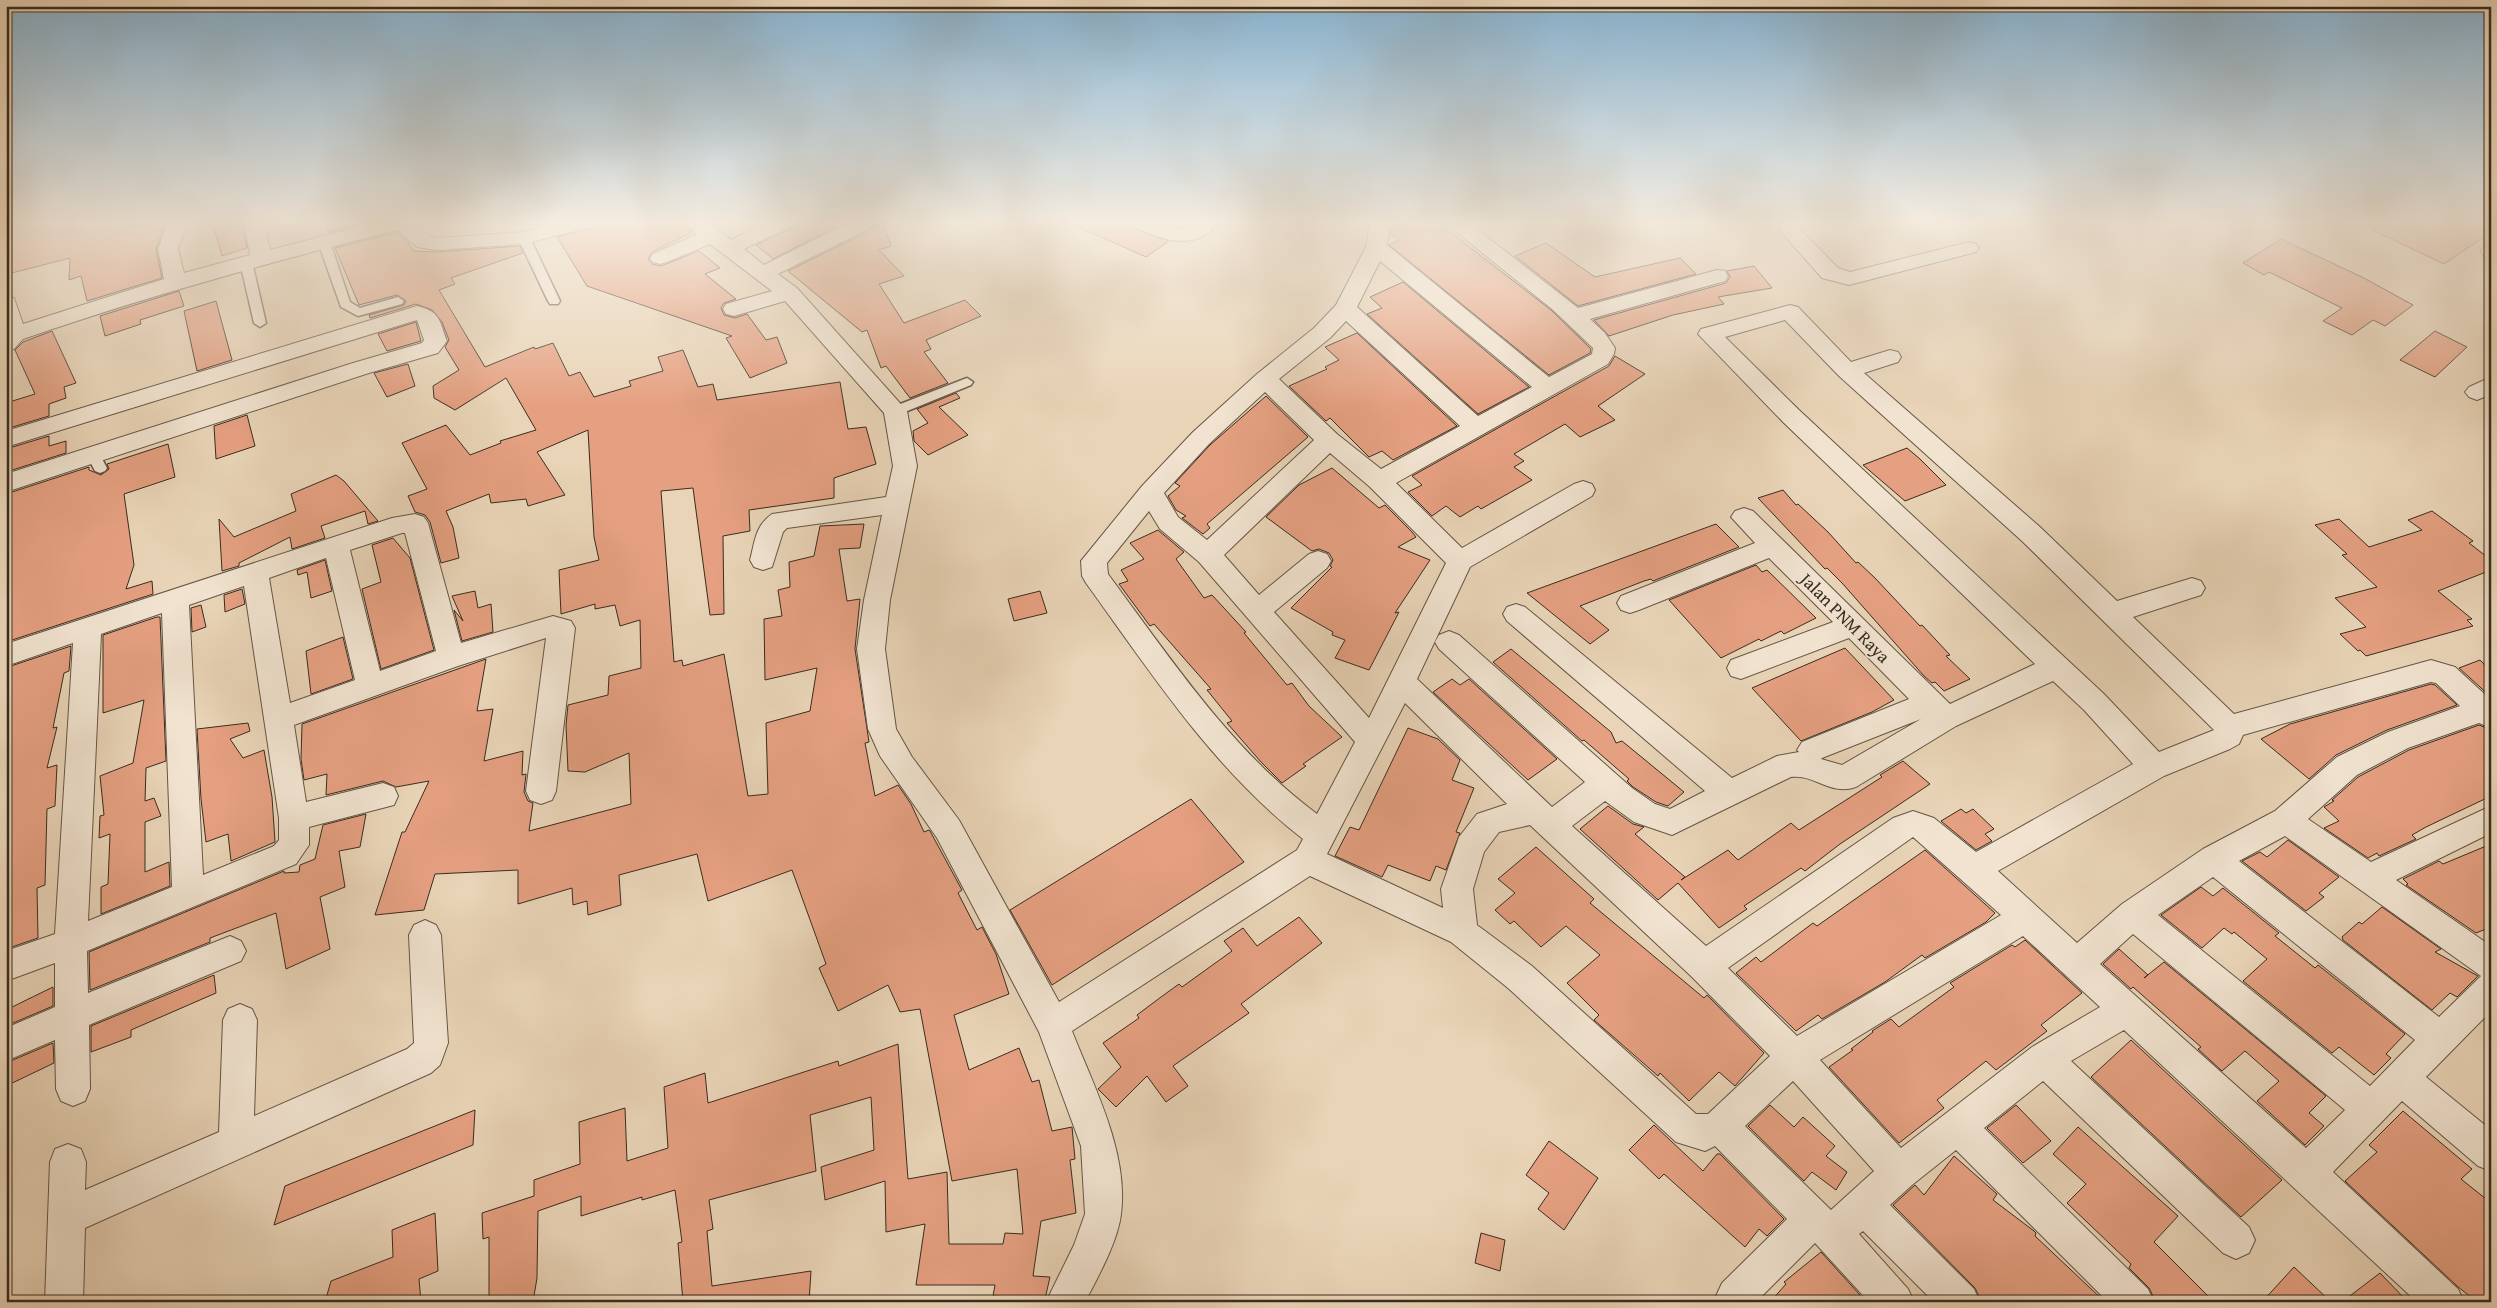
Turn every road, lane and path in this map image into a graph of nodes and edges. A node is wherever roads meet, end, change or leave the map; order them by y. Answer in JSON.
{"nodes":[{"id":1,"x":176,"y":283,"type":"edge"},
{"id":2,"x":256,"y":283,"type":"edge"},
{"id":3,"x":341,"y":283,"type":"edge"},
{"id":4,"x":545,"y":283,"type":"edge"},
{"id":5,"x":776,"y":283,"type":"edge"},
{"id":6,"x":1358,"y":283,"type":"edge"},
{"id":7,"x":1420,"y":283,"type":"edge"},
{"id":8,"x":1532,"y":283,"type":"edge"},
{"id":9,"x":1692,"y":283,"type":"edge"},
{"id":10,"x":788,"y":293,"type":"junction"},
{"id":11,"x":398,"y":301,"type":"dead end"},
{"id":12,"x":554,"y":301,"type":"dead end"},
{"id":13,"x":6,"y":303,"type":"edge"},
{"id":14,"x":1345,"y":308,"type":"junction"},
{"id":15,"x":734,"y":309,"type":"dead end"},
{"id":16,"x":1574,"y":316,"type":"junction"},
{"id":17,"x":260,"y":323,"type":"dead end"},
{"id":18,"x":354,"y":333,"type":"junction"},
{"id":19,"x":11,"y":339,"type":"edge"},
{"id":20,"x":1890,"y":357,"type":"dead end"},
{"id":21,"x":368,"y":366,"type":"junction"},
{"id":22,"x":1847,"y":372,"type":"junction"},
{"id":23,"x":1265,"y":379,"type":"junction"},
{"id":24,"x":967,"y":382,"type":"dead end"},
{"id":25,"x":1548,"y":388,"type":"junction"},
{"id":26,"x":895,"y":411,"type":"junction"},
{"id":27,"x":1476,"y":428,"type":"junction"},
{"id":28,"x":6,"y":439,"type":"edge"},
{"id":29,"x":1329,"y":440,"type":"junction"},
{"id":30,"x":1379,"y":481,"type":"junction"},
{"id":31,"x":6,"y":483,"type":"edge"},
{"id":32,"x":1583,"y":490,"type":"dead end"},
{"id":33,"x":1151,"y":492,"type":"junction"},
{"id":34,"x":898,"y":504,"type":"junction"},
{"id":35,"x":1744,"y":517,"type":"dead end"},
{"id":36,"x":336,"y":545,"type":"junction"},
{"id":37,"x":1773,"y":546,"type":"junction"},
{"id":38,"x":1208,"y":555,"type":"junction"},
{"id":39,"x":763,"y":560,"type":"dead end"},
{"id":40,"x":1318,"y":560,"type":"dead end"},
{"id":41,"x":1460,"y":561,"type":"junction"},
{"id":42,"x":255,"y":572,"type":"junction"},
{"id":43,"x":2192,"y":588,"type":"dead end"},
{"id":44,"x":175,"y":599,"type":"junction"},
{"id":45,"x":1630,"y":603,"type":"dead end"},
{"id":46,"x":1258,"y":611,"type":"junction"},
{"id":47,"x":2112,"y":613,"type":"junction"},
{"id":48,"x":1516,"y":614,"type":"dead end"},
{"id":49,"x":1853,"y":626,"type":"junction"},
{"id":50,"x":88,"y":627,"type":"junction"},
{"id":51,"x":1449,"y":642,"type":"dead end"},
{"id":52,"x":6,"y":655,"type":"edge"},
{"id":53,"x":451,"y":657,"type":"junction"},
{"id":54,"x":2056,"y":667,"type":"junction"},
{"id":55,"x":1741,"y":668,"type":"dead end"},
{"id":56,"x":1402,"y":682,"type":"junction"},
{"id":57,"x":370,"y":685,"type":"junction"},
{"id":58,"x":1938,"y":711,"type":"junction"},
{"id":59,"x":2487,"y":714,"type":"edge"},
{"id":60,"x":277,"y":719,"type":"junction"},
{"id":61,"x":2229,"y":727,"type":"junction"},
{"id":62,"x":1372,"y":741,"type":"junction"},
{"id":63,"x":1812,"y":750,"type":"dead end"},
{"id":64,"x":2154,"y":767,"type":"junction"},
{"id":65,"x":1606,"y":783,"type":"junction"},
{"id":66,"x":541,"y":791,"type":"dead end"},
{"id":67,"x":1728,"y":793,"type":"junction"},
{"id":68,"x":383,"y":796,"type":"dead end"},
{"id":69,"x":294,"y":818,"type":"junction"},
{"id":70,"x":1543,"y":818,"type":"junction"},
{"id":71,"x":2491,"y":819,"type":"edge"},
{"id":72,"x":2286,"y":820,"type":"junction"},
{"id":73,"x":1315,"y":848,"type":"junction"},
{"id":74,"x":2214,"y":859,"type":"junction"},
{"id":75,"x":1974,"y":869,"type":"junction"},
{"id":76,"x":2367,"y":879,"type":"junction"},
{"id":77,"x":188,"y":894,"type":"junction"},
{"id":78,"x":2133,"y":914,"type":"junction"},
{"id":79,"x":2026,"y":917,"type":"junction"},
{"id":80,"x":1462,"y":932,"type":"junction"},
{"id":81,"x":425,"y":935,"type":"dead end"},
{"id":82,"x":71,"y":943,"type":"junction"},
{"id":83,"x":230,"y":951,"type":"dead end"},
{"id":84,"x":2076,"y":964,"type":"junction"},
{"id":85,"x":2491,"y":965,"type":"edge"},
{"id":86,"x":6,"y":966,"type":"edge"},
{"id":87,"x":1704,"y":966,"type":"junction"},
{"id":88,"x":2491,"y":988,"type":"edge"},
{"id":89,"x":2126,"y":1010,"type":"junction"},
{"id":90,"x":70,"y":1016,"type":"junction"},
{"id":91,"x":240,"y":1020,"type":"dead end"},
{"id":92,"x":1054,"y":1025,"type":"junction"},
{"id":93,"x":2440,"y":1039,"type":"junction"},
{"id":94,"x":6,"y":1046,"type":"edge"},
{"id":95,"x":1794,"y":1057,"type":"junction"},
{"id":96,"x":2044,"y":1059,"type":"junction"},
{"id":97,"x":2402,"y":1079,"type":"junction"},
{"id":98,"x":73,"y":1090,"type":"dead end"},
{"id":99,"x":2371,"y":1108,"type":"junction"},
{"id":100,"x":1720,"y":1126,"type":"junction"},
{"id":101,"x":1958,"y":1126,"type":"junction"},
{"id":102,"x":236,"y":1142,"type":"junction"},
{"id":103,"x":2491,"y":1153,"type":"edge"},
{"id":104,"x":68,"y":1162,"type":"dead end"},
{"id":105,"x":1899,"y":1172,"type":"junction"},
{"id":106,"x":2307,"y":1173,"type":"junction"},
{"id":107,"x":1864,"y":1206,"type":"junction"},
{"id":108,"x":65,"y":1218,"type":"junction"},
{"id":109,"x":1823,"y":1226,"type":"junction"},
{"id":110,"x":2236,"y":1240,"type":"dead end"},
{"id":111,"x":1735,"y":1296,"type":"dead end"},
{"id":112,"x":64,"y":1302,"type":"edge"},
{"id":113,"x":1065,"y":1302,"type":"edge"},
{"id":114,"x":1895,"y":1302,"type":"edge"},
{"id":115,"x":1961,"y":1302,"type":"edge"},
{"id":116,"x":2135,"y":1302,"type":"edge"},
{"id":117,"x":2445,"y":1302,"type":"edge"}],
"edges":[{"from":1,"to":19,"type":"street"},
{"from":2,"to":17,"type":"lane"},
{"from":3,"to":11,"type":"lane"},
{"from":4,"to":12,"type":"lane"},
{"from":5,"to":10,"type":"street"},
{"from":6,"to":14,"type":"street"},
{"from":7,"to":25,"type":"street"},
{"from":8,"to":16,"type":"street"},
{"from":9,"to":16,"type":"street"},
{"from":10,"to":15,"type":"street"},
{"from":10,"to":26,"type":"street"},
{"from":13,"to":19,"type":"street"},
{"from":14,"to":23,"type":"street"},
{"from":14,"to":27,"type":"street"},
{"from":16,"to":25,"type":"street"},
{"from":18,"to":21,"type":"street"},
{"from":18,"to":21,"type":"street"},
{"from":18,"to":28,"type":"street"},
{"from":20,"to":22,"type":"street"},
{"from":21,"to":31,"type":"street"},
{"from":22,"to":47,"type":"street"},
{"from":22,"to":54,"type":"street"},
{"from":23,"to":29,"type":"street"},
{"from":23,"to":33,"type":"street"},
{"from":24,"to":26,"type":"lane"},
{"from":25,"to":27,"type":"street"},
{"from":26,"to":34,"type":"street"},
{"from":27,"to":30,"type":"street"},
{"from":29,"to":30,"type":"street"},
{"from":29,"to":38,"type":"street"},
{"from":30,"to":41,"type":"street"},
{"from":32,"to":41,"type":"street"},
{"from":33,"to":38,"type":"street"},
{"from":33,"to":73,"type":"street"},
{"from":34,"to":39,"type":"street"},
{"from":34,"to":92,"type":"street"},
{"from":35,"to":37,"type":"street","name":"Jalan PNM Raya"},
{"from":36,"to":42,"type":"street"},
{"from":36,"to":53,"type":"street"},
{"from":36,"to":57,"type":"street"},
{"from":37,"to":45,"type":"street"},
{"from":37,"to":49,"type":"street","name":"Jalan PNM Raya"},
{"from":38,"to":46,"type":"street"},
{"from":40,"to":46,"type":"street"},
{"from":41,"to":56,"type":"street"},
{"from":42,"to":44,"type":"street"},
{"from":42,"to":60,"type":"street"},
{"from":43,"to":47,"type":"street"},
{"from":44,"to":50,"type":"street"},
{"from":44,"to":77,"type":"street"},
{"from":46,"to":62,"type":"street"},
{"from":47,"to":61,"type":"street"},
{"from":48,"to":67,"type":"street"},
{"from":49,"to":55,"type":"street"},
{"from":49,"to":58,"type":"street","name":"Jalan PNM Raya"},
{"from":50,"to":52,"type":"street"},
{"from":50,"to":82,"type":"street"},
{"from":51,"to":65,"type":"street"},
{"from":53,"to":57,"type":"street"},
{"from":53,"to":66,"type":"street"},
{"from":54,"to":58,"type":"street"},
{"from":54,"to":64,"type":"street"},
{"from":56,"to":62,"type":"street"},
{"from":56,"to":70,"type":"street"},
{"from":57,"to":60,"type":"street"},
{"from":58,"to":63,"type":"street"},
{"from":58,"to":67,"type":"street"},
{"from":59,"to":61,"type":"street"},
{"from":59,"to":72,"type":"street"},
{"from":60,"to":69,"type":"street"},
{"from":61,"to":64,"type":"street"},
{"from":62,"to":73,"type":"street"},
{"from":64,"to":75,"type":"street"},
{"from":65,"to":67,"type":"street"},
{"from":65,"to":70,"type":"street"},
{"from":68,"to":69,"type":"street"},
{"from":69,"to":77,"type":"street"},
{"from":70,"to":80,"type":"street"},
{"from":70,"to":87,"type":"street"},
{"from":71,"to":76,"type":"street"},
{"from":72,"to":74,"type":"street"},
{"from":72,"to":76,"type":"street"},
{"from":73,"to":80,"type":"street"},
{"from":73,"to":92,"type":"street"},
{"from":74,"to":78,"type":"street"},
{"from":74,"to":93,"type":"street"},
{"from":75,"to":79,"type":"street"},
{"from":75,"to":87,"type":"street"},
{"from":76,"to":85,"type":"street"},
{"from":77,"to":82,"type":"street"},
{"from":78,"to":84,"type":"street"},
{"from":78,"to":99,"type":"street"},
{"from":79,"to":84,"type":"street"},
{"from":79,"to":95,"type":"street"},
{"from":80,"to":100,"type":"street"},
{"from":81,"to":102,"type":"street"},
{"from":82,"to":86,"type":"street"},
{"from":82,"to":90,"type":"street"},
{"from":83,"to":90,"type":"street"},
{"from":84,"to":89,"type":"street"},
{"from":87,"to":95,"type":"street"},
{"from":88,"to":93,"type":"street"},
{"from":89,"to":96,"type":"street"},
{"from":89,"to":106,"type":"street"},
{"from":90,"to":94,"type":"street"},
{"from":90,"to":98,"type":"street"},
{"from":91,"to":102,"type":"street"},
{"from":92,"to":113,"type":"street"},
{"from":93,"to":97,"type":"street"},
{"from":95,"to":100,"type":"street"},
{"from":95,"to":105,"type":"street"},
{"from":96,"to":101,"type":"street"},
{"from":96,"to":110,"type":"street"},
{"from":97,"to":99,"type":"street"},
{"from":97,"to":103,"type":"street"},
{"from":99,"to":106,"type":"street"},
{"from":100,"to":109,"type":"street"},
{"from":101,"to":105,"type":"street"},
{"from":101,"to":116,"type":"street"},
{"from":102,"to":108,"type":"street"},
{"from":104,"to":108,"type":"street"},
{"from":105,"to":107,"type":"street"},
{"from":106,"to":117,"type":"street"},
{"from":107,"to":109,"type":"street"},
{"from":107,"to":115,"type":"street"},
{"from":108,"to":112,"type":"street"},
{"from":109,"to":111,"type":"street"},
{"from":109,"to":114,"type":"street"}]}
